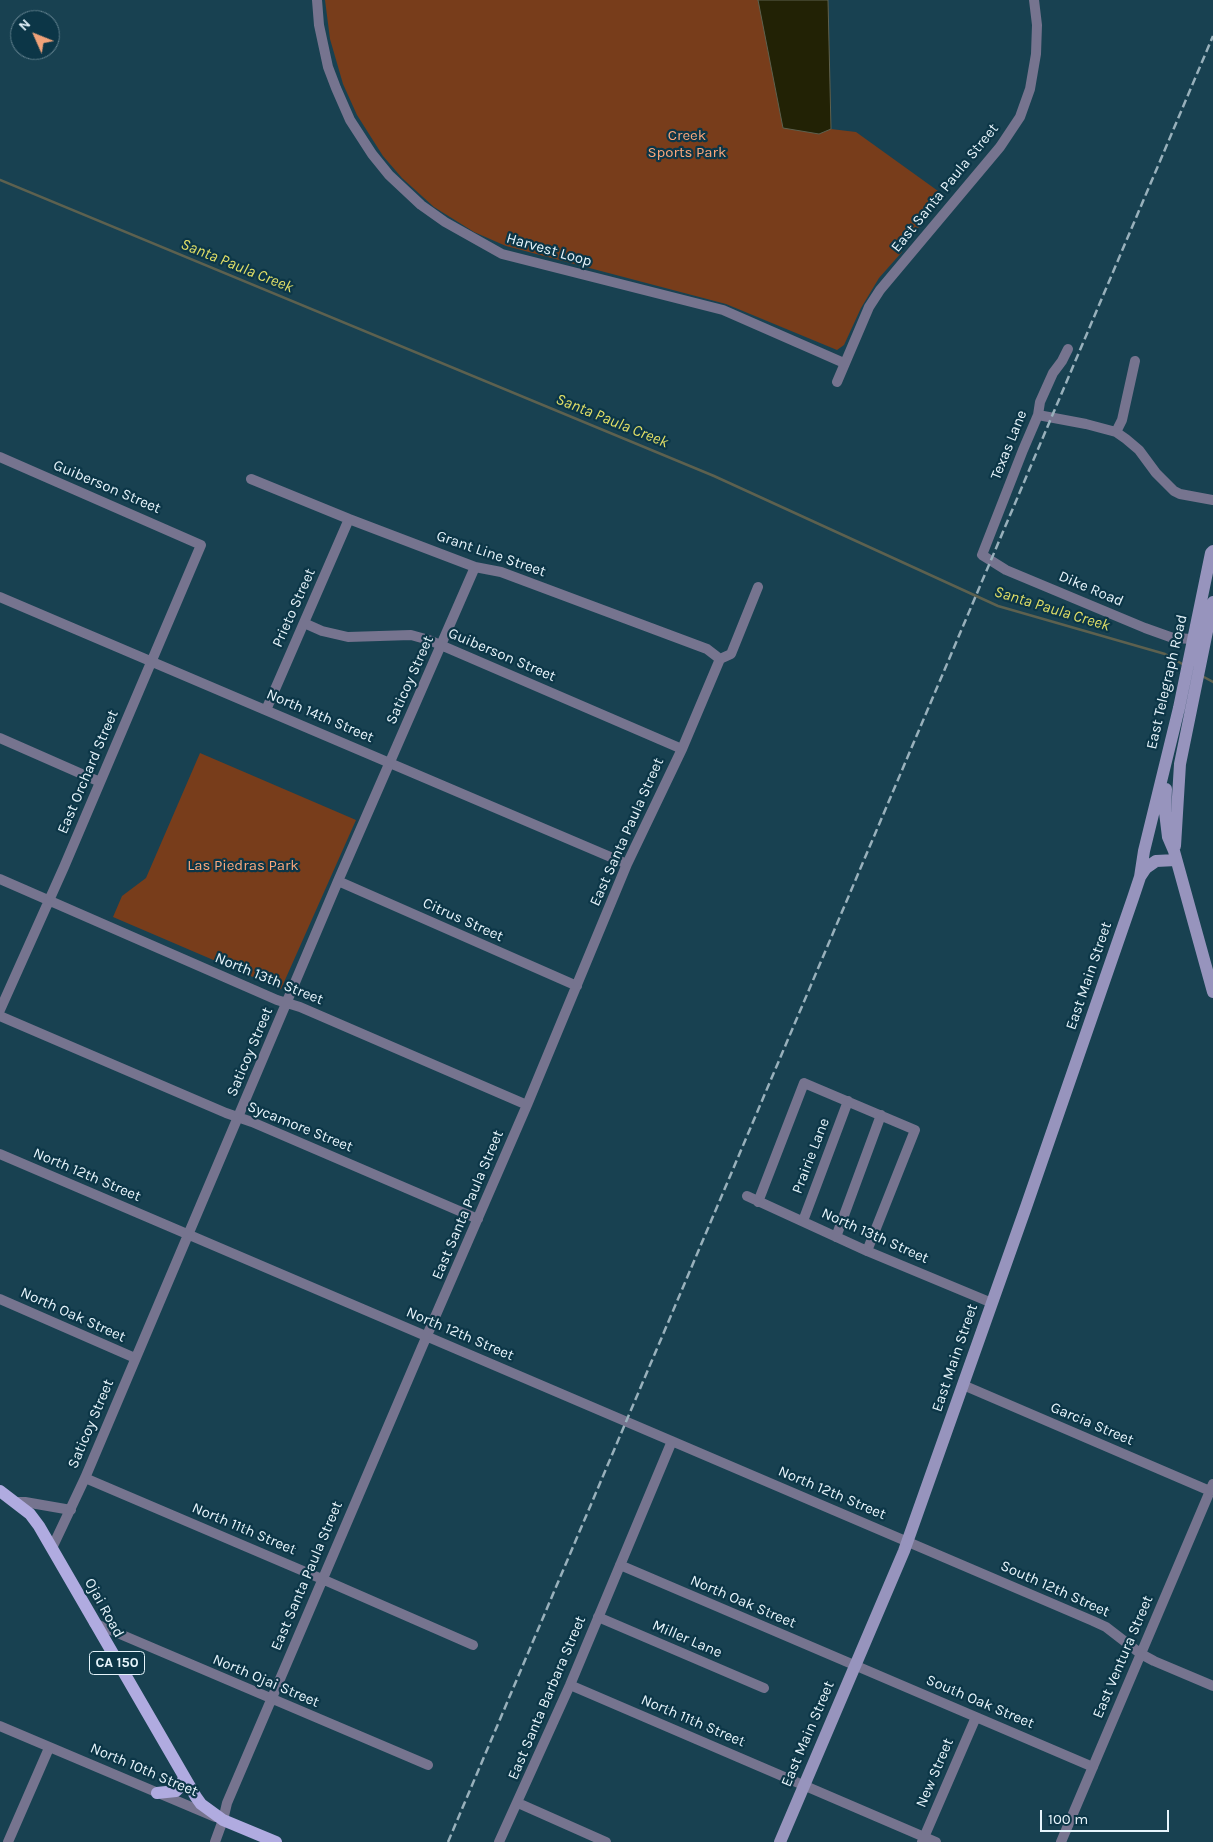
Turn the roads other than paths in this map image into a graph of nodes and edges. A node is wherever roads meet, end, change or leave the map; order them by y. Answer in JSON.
{"nodes":[{"id":1,"x":317,"y":0,"type":"edge"},
{"id":2,"x":1034,"y":0,"type":"edge"},
{"id":3,"x":1068,"y":349,"type":"dead end"},
{"id":4,"x":1135,"y":361,"type":"dead end"},
{"id":5,"x":844,"y":363,"type":"junction"},
{"id":6,"x":837,"y":382,"type":"dead end"},
{"id":7,"x":1038,"y":414,"type":"junction"},
{"id":8,"x":1116,"y":432,"type":"junction"},
{"id":9,"x":0,"y":457,"type":"edge"},
{"id":10,"x":251,"y":479,"type":"dead end"},
{"id":11,"x":1213,"y":500,"type":"edge"},
{"id":12,"x":349,"y":519,"type":"junction"},
{"id":13,"x":201,"y":544,"type":"joint"},
{"id":14,"x":1213,"y":551,"type":"edge"},
{"id":15,"x":982,"y":555,"type":"joint"},
{"id":16,"x":475,"y":567,"type":"junction"},
{"id":17,"x":758,"y":587,"type":"dead end"},
{"id":18,"x":0,"y":597,"type":"edge"},
{"id":19,"x":1213,"y":602,"type":"edge"},
{"id":20,"x":304,"y":623,"type":"junction"},
{"id":21,"x":441,"y":646,"type":"junction"},
{"id":22,"x":1196,"y":647,"type":"junction"},
{"id":23,"x":720,"y":659,"type":"junction"},
{"id":24,"x":152,"y":662,"type":"junction"},
{"id":25,"x":1185,"y":709,"type":"junction"},
{"id":26,"x":266,"y":710,"type":"junction"},
{"id":27,"x":0,"y":738,"type":"edge"},
{"id":28,"x":682,"y":749,"type":"junction"},
{"id":29,"x":389,"y":763,"type":"junction"},
{"id":30,"x":100,"y":782,"type":"junction"},
{"id":31,"x":1152,"y":820,"type":"joint"},
{"id":32,"x":1175,"y":856,"type":"junction"},
{"id":33,"x":627,"y":864,"type":"junction"},
{"id":34,"x":1140,"y":878,"type":"junction"},
{"id":35,"x":0,"y":879,"type":"edge"},
{"id":36,"x":338,"y":881,"type":"junction"},
{"id":37,"x":48,"y":900,"type":"junction"},
{"id":38,"x":577,"y":986,"type":"junction"},
{"id":39,"x":1213,"y":992,"type":"edge"},
{"id":40,"x":286,"y":1003,"type":"junction"},
{"id":41,"x":0,"y":1010,"type":"edge"},
{"id":42,"x":0,"y":1016,"type":"edge"},
{"id":43,"x":848,"y":1101,"type":"junction"},
{"id":44,"x":527,"y":1105,"type":"junction"},
{"id":45,"x":881,"y":1115,"type":"junction"},
{"id":46,"x":238,"y":1118,"type":"junction"},
{"id":47,"x":0,"y":1154,"type":"edge"},
{"id":48,"x":747,"y":1196,"type":"dead end"},
{"id":49,"x":758,"y":1202,"type":"junction"},
{"id":50,"x":478,"y":1219,"type":"junction"},
{"id":51,"x":803,"y":1221,"type":"junction"},
{"id":52,"x":187,"y":1234,"type":"junction"},
{"id":53,"x":836,"y":1237,"type":"junction"},
{"id":54,"x":867,"y":1251,"type":"junction"},
{"id":55,"x":0,"y":1299,"type":"edge"},
{"id":56,"x":992,"y":1303,"type":"junction"},
{"id":57,"x":426,"y":1336,"type":"junction"},
{"id":58,"x":135,"y":1358,"type":"junction"},
{"id":59,"x":963,"y":1385,"type":"junction"},
{"id":60,"x":672,"y":1441,"type":"junction"},
{"id":61,"x":85,"y":1478,"type":"junction"},
{"id":62,"x":1212,"y":1487,"type":"edge"},
{"id":63,"x":0,"y":1491,"type":"edge"},
{"id":64,"x":16,"y":1502,"type":"junction"},
{"id":65,"x":1209,"y":1504,"type":"edge"},
{"id":66,"x":71,"y":1510,"type":"junction"},
{"id":67,"x":907,"y":1541,"type":"junction"},
{"id":68,"x":52,"y":1548,"type":"junction"},
{"id":69,"x":620,"y":1565,"type":"junction"},
{"id":70,"x":322,"y":1579,"type":"junction"},
{"id":71,"x":598,"y":1617,"type":"junction"},
{"id":72,"x":94,"y":1623,"type":"junction"},
{"id":73,"x":473,"y":1645,"type":"dead end"},
{"id":74,"x":1141,"y":1654,"type":"junction"},
{"id":75,"x":855,"y":1665,"type":"junction"},
{"id":76,"x":570,"y":1685,"type":"junction"},
{"id":77,"x":1213,"y":1686,"type":"edge"},
{"id":78,"x":764,"y":1688,"type":"dead end"},
{"id":79,"x":271,"y":1699,"type":"junction"},
{"id":80,"x":976,"y":1717,"type":"junction"},
{"id":81,"x":0,"y":1726,"type":"edge"},
{"id":82,"x":49,"y":1748,"type":"junction"},
{"id":83,"x":428,"y":1765,"type":"dead end"},
{"id":84,"x":1093,"y":1767,"type":"junction"},
{"id":85,"x":184,"y":1778,"type":"junction"},
{"id":86,"x":804,"y":1785,"type":"junction"},
{"id":87,"x":157,"y":1793,"type":"junction"},
{"id":88,"x":518,"y":1803,"type":"junction"},
{"id":89,"x":223,"y":1820,"type":"junction"},
{"id":90,"x":923,"y":1840,"type":"edge"},
{"id":91,"x":8,"y":1842,"type":"edge"},
{"id":92,"x":215,"y":1842,"type":"edge"},
{"id":93,"x":276,"y":1842,"type":"edge"},
{"id":94,"x":500,"y":1842,"type":"edge"},
{"id":95,"x":606,"y":1842,"type":"edge"},
{"id":96,"x":780,"y":1842,"type":"edge"},
{"id":97,"x":936,"y":1842,"type":"edge"},
{"id":98,"x":1061,"y":1842,"type":"edge"}],
"edges":[{"from":1,"to":5,"type":"street","name":"Harvest Loop"},
{"from":2,"to":5,"type":"street","name":"East Santa Paula Street"},
{"from":3,"to":7,"type":"street","name":"Texas Lane"},
{"from":4,"to":8,"type":"street"},
{"from":5,"to":6,"type":"street","name":"East Santa Paula Street"},
{"from":7,"to":8,"type":"street"},
{"from":7,"to":15,"type":"street","name":"Texas Lane"},
{"from":8,"to":11,"type":"street"},
{"from":9,"to":13,"type":"street","name":"Guiberson Street"},
{"from":10,"to":12,"type":"street","name":"Grant Line Street"},
{"from":12,"to":16,"type":"street","name":"Grant Line Street"},
{"from":12,"to":20,"type":"street","name":"Prieto Street"},
{"from":13,"to":24,"type":"street","name":"East Orchard Street"},
{"from":14,"to":22,"type":"street","name":"East Telegraph Road"},
{"from":15,"to":22,"type":"street","name":"Dike Road"},
{"from":16,"to":21,"type":"street","name":"Saticoy Street"},
{"from":16,"to":23,"type":"street","name":"Grant Line Street"},
{"from":17,"to":23,"type":"street","name":"East Santa Paula Street"},
{"from":18,"to":24,"type":"street","name":"North 14th Street"},
{"from":19,"to":22,"type":"street","name":"East Telegraph Road"},
{"from":20,"to":21,"type":"street","name":"Guiberson Street"},
{"from":20,"to":26,"type":"street","name":"Prieto Street"},
{"from":21,"to":28,"type":"street","name":"Guiberson Street"},
{"from":21,"to":29,"type":"street","name":"Saticoy Street"},
{"from":22,"to":25,"type":"street","name":"East Telegraph Road"},
{"from":23,"to":28,"type":"street","name":"East Santa Paula Street"},
{"from":24,"to":26,"type":"street","name":"North 14th Street"},
{"from":24,"to":30,"type":"street","name":"East Orchard Street"},
{"from":25,"to":31,"type":"street","name":"East Telegraph Road"},
{"from":25,"to":32,"type":"street"},
{"from":26,"to":29,"type":"street","name":"North 14th Street"},
{"from":27,"to":30,"type":"street"},
{"from":28,"to":33,"type":"street","name":"East Santa Paula Street"},
{"from":29,"to":33,"type":"street","name":"North 14th Street"},
{"from":29,"to":36,"type":"street","name":"Saticoy Street"},
{"from":30,"to":37,"type":"street","name":"East Orchard Street"},
{"from":31,"to":34,"type":"street","name":"East Main Street"},
{"from":32,"to":34,"type":"street","name":"East Main Street"},
{"from":32,"to":39,"type":"street"},
{"from":33,"to":38,"type":"street","name":"East Santa Paula Street"},
{"from":34,"to":56,"type":"street","name":"East Main Street"},
{"from":35,"to":37,"type":"street","name":"North 13th Street"},
{"from":36,"to":38,"type":"street","name":"Citrus Street"},
{"from":36,"to":40,"type":"street","name":"Saticoy Street"},
{"from":37,"to":40,"type":"street","name":"North 13th Street"},
{"from":37,"to":41,"type":"street","name":"East Orchard Street"},
{"from":38,"to":44,"type":"street","name":"East Santa Paula Street"},
{"from":40,"to":44,"type":"street","name":"North 13th Street"},
{"from":40,"to":46,"type":"street","name":"Saticoy Street"},
{"from":42,"to":46,"type":"street","name":"Sycamore Street"},
{"from":43,"to":45,"type":"street"},
{"from":43,"to":49,"type":"street"},
{"from":43,"to":51,"type":"street","name":"Prairie Lane"},
{"from":44,"to":50,"type":"street","name":"East Santa Paula Street"},
{"from":45,"to":53,"type":"street"},
{"from":45,"to":54,"type":"street"},
{"from":46,"to":50,"type":"street","name":"Sycamore Street"},
{"from":46,"to":52,"type":"street","name":"Saticoy Street"},
{"from":47,"to":52,"type":"street","name":"North 12th Street"},
{"from":48,"to":49,"type":"street","name":"North 13th Street"},
{"from":49,"to":51,"type":"street","name":"North 13th Street"},
{"from":50,"to":57,"type":"street","name":"East Santa Paula Street"},
{"from":51,"to":53,"type":"street","name":"North 13th Street"},
{"from":52,"to":57,"type":"street","name":"North 12th Street"},
{"from":52,"to":58,"type":"street","name":"Saticoy Street"},
{"from":53,"to":54,"type":"street","name":"North 13th Street"},
{"from":54,"to":56,"type":"street","name":"North 13th Street"},
{"from":55,"to":58,"type":"street","name":"North Oak Street"},
{"from":56,"to":59,"type":"street","name":"East Main Street"},
{"from":57,"to":60,"type":"street","name":"North 12th Street"},
{"from":57,"to":70,"type":"street","name":"East Santa Paula Street"},
{"from":58,"to":61,"type":"street","name":"Saticoy Street"},
{"from":59,"to":62,"type":"street","name":"Garcia Street"},
{"from":59,"to":67,"type":"street","name":"East Main Street"},
{"from":60,"to":67,"type":"street","name":"North 12th Street"},
{"from":60,"to":69,"type":"street","name":"East Santa Barbara Street"},
{"from":61,"to":66,"type":"street","name":"Saticoy Street"},
{"from":61,"to":70,"type":"street","name":"North 11th Street"},
{"from":62,"to":65,"type":"street","name":"East Ventura Street"},
{"from":63,"to":64,"type":"main road","name":"Ojai Road","number":"CA 150"},
{"from":64,"to":66,"type":"street"},
{"from":64,"to":68,"type":"main road","name":"Ojai Road","number":"CA 150"},
{"from":65,"to":74,"type":"street","name":"East Ventura Street"},
{"from":66,"to":68,"type":"street","name":"Saticoy Street"},
{"from":67,"to":74,"type":"street","name":"South 12th Street"},
{"from":67,"to":75,"type":"street","name":"East Main Street"},
{"from":68,"to":72,"type":"main road","name":"Ojai Road","number":"CA 150"},
{"from":69,"to":71,"type":"street","name":"East Santa Barbara Street"},
{"from":69,"to":75,"type":"street","name":"North Oak Street"},
{"from":70,"to":73,"type":"street","name":"North 11th Street"},
{"from":70,"to":79,"type":"street","name":"East Santa Paula Street"},
{"from":71,"to":76,"type":"street","name":"East Santa Barbara Street"},
{"from":71,"to":78,"type":"street","name":"Miller Lane"},
{"from":72,"to":79,"type":"street","name":"North Ojai Street"},
{"from":72,"to":85,"type":"main road","name":"Ojai Road","number":"CA 150"},
{"from":74,"to":77,"type":"street","name":"South 12th Street"},
{"from":74,"to":84,"type":"street","name":"East Ventura Street"},
{"from":75,"to":80,"type":"street","name":"South Oak Street"},
{"from":75,"to":86,"type":"street","name":"East Main Street"},
{"from":76,"to":86,"type":"street","name":"North 11th Street"},
{"from":76,"to":88,"type":"street","name":"East Santa Barbara Street"},
{"from":79,"to":83,"type":"street","name":"North Ojai Street"},
{"from":79,"to":89,"type":"street","name":"East Santa Paula Street"},
{"from":80,"to":84,"type":"street","name":"South Oak Street"},
{"from":80,"to":90,"type":"street","name":"New Street"},
{"from":81,"to":82,"type":"street","name":"North 10th Street"},
{"from":82,"to":87,"type":"street","name":"North 10th Street"},
{"from":82,"to":91,"type":"street"},
{"from":84,"to":98,"type":"street","name":"East Ventura Street"},
{"from":85,"to":87,"type":"main road"},
{"from":85,"to":89,"type":"main road","name":"Ojai Road","number":"CA 150"},
{"from":86,"to":90,"type":"street","name":"North 11th Street"},
{"from":86,"to":96,"type":"street","name":"East Main Street"},
{"from":87,"to":89,"type":"street","name":"North 10th Street"},
{"from":88,"to":94,"type":"street","name":"East Santa Barbara Street"},
{"from":88,"to":95,"type":"street"},
{"from":89,"to":92,"type":"street","name":"East Santa Paula Street"},
{"from":89,"to":93,"type":"main road","name":"North 10th Street","number":"CA 150"},
{"from":90,"to":97,"type":"street","name":"North 11th Street"}]}
